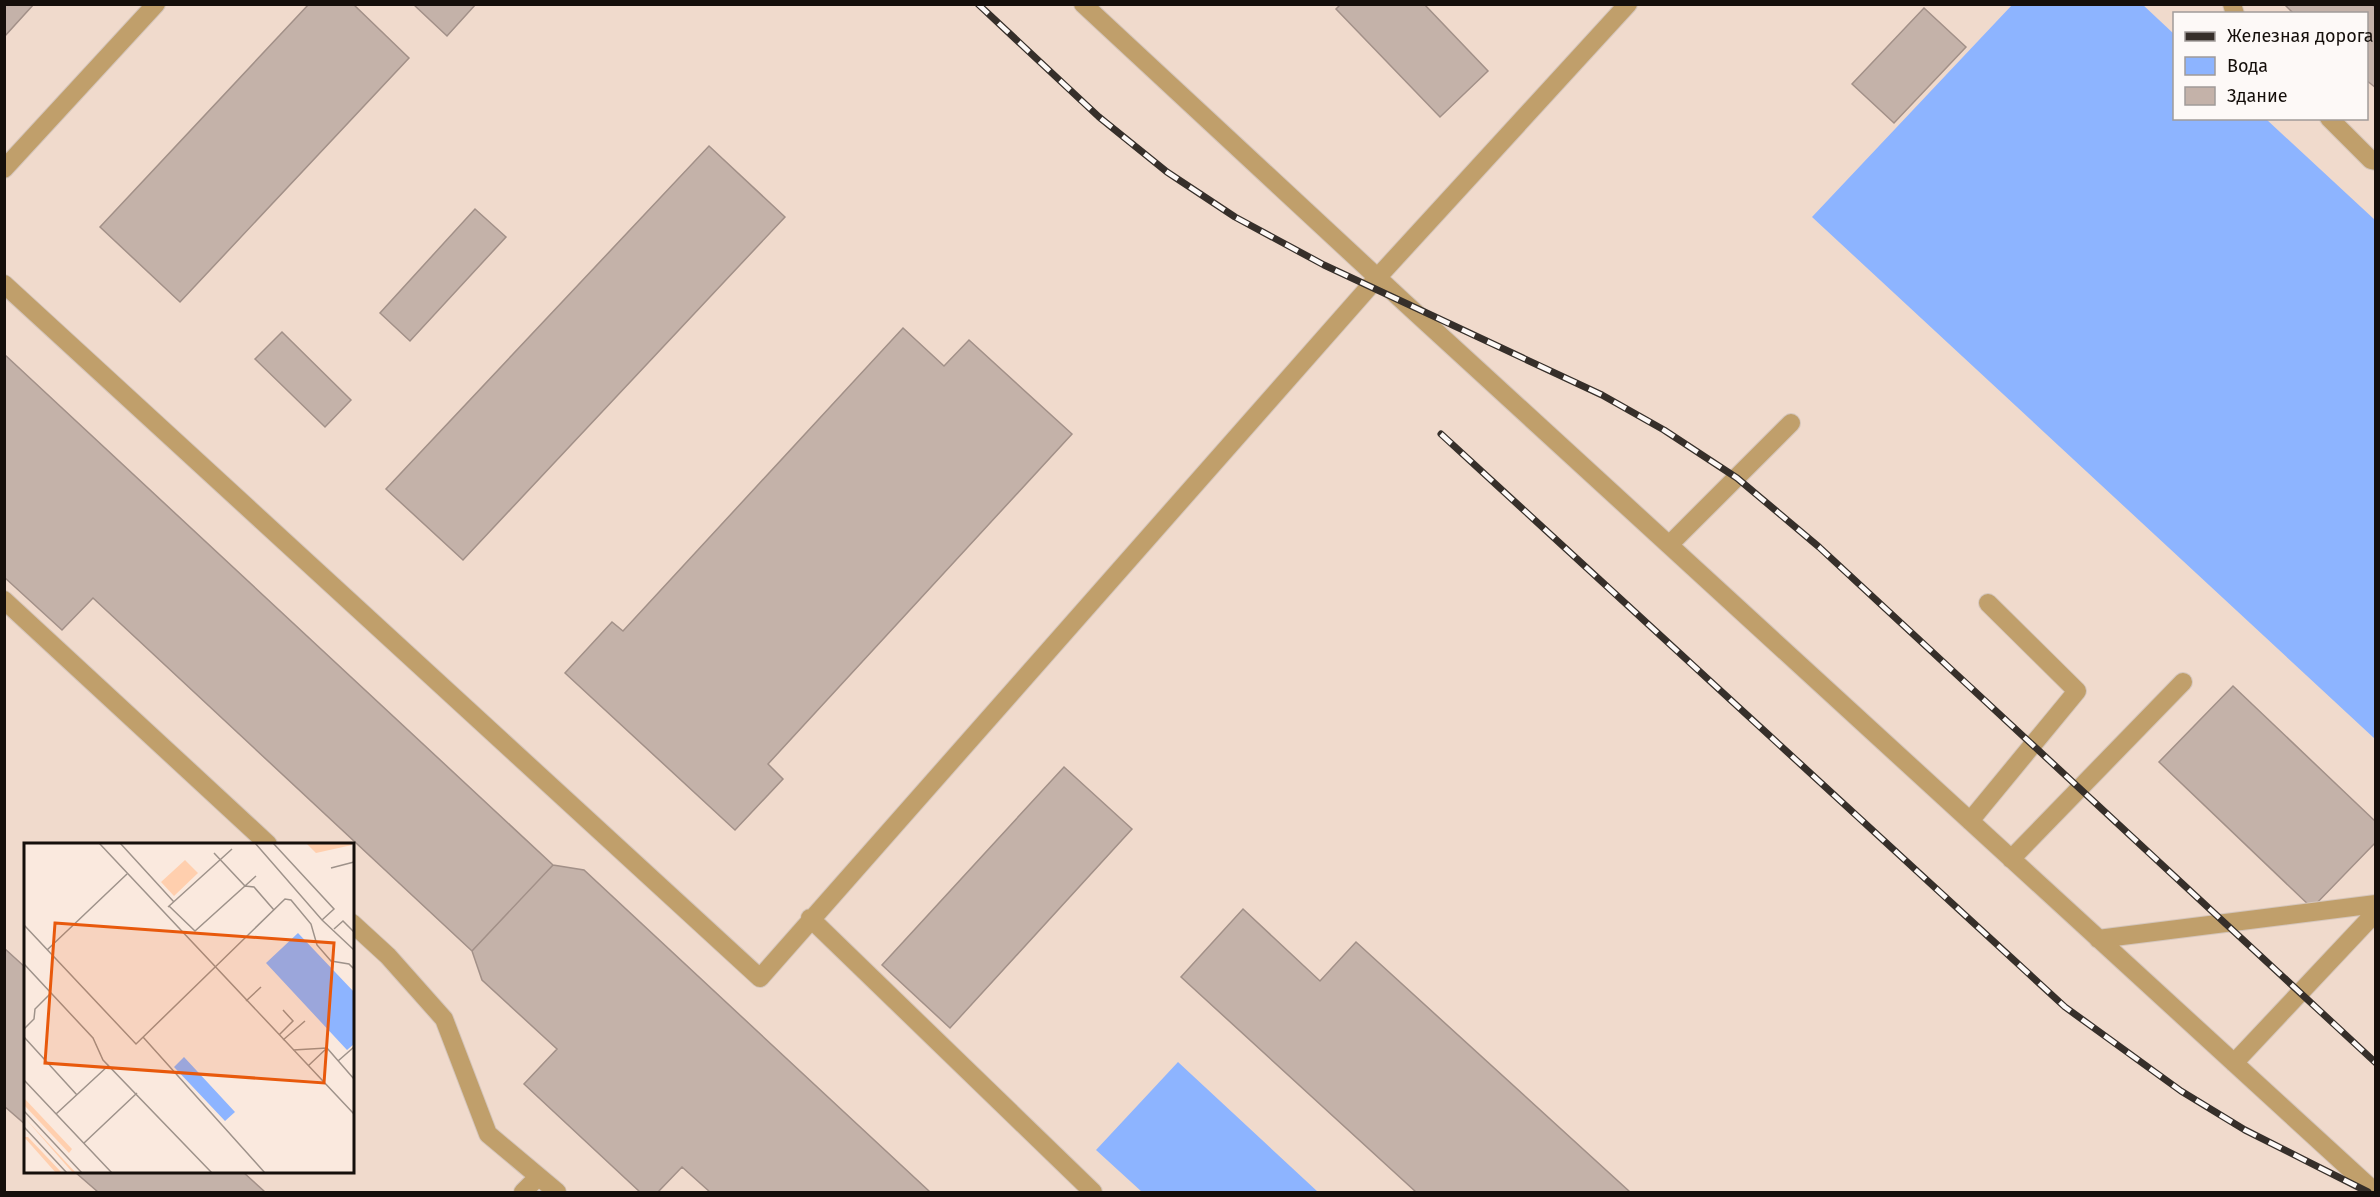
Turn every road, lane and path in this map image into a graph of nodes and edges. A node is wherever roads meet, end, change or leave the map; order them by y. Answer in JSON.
{"nodes":[{"id":1,"x":156,"y":4,"type":"edge"},
{"id":2,"x":1083,"y":4,"type":"edge"},
{"id":3,"x":1628,"y":4,"type":"edge"},
{"id":4,"x":2331,"y":120,"type":"edge"},
{"id":5,"x":2376,"y":161,"type":"edge"},
{"id":6,"x":4,"y":169,"type":"edge"},
{"id":7,"x":1377,"y":278,"type":"junction"},
{"id":8,"x":4,"y":284,"type":"edge"},
{"id":9,"x":1791,"y":423,"type":"dead end"},
{"id":10,"x":1669,"y":545,"type":"junction"},
{"id":11,"x":4,"y":600,"type":"edge"},
{"id":12,"x":1988,"y":603,"type":"dead end"},
{"id":13,"x":2183,"y":682,"type":"dead end"},
{"id":14,"x":1970,"y":821,"type":"junction"},
{"id":15,"x":267,"y":843,"type":"edge"},
{"id":16,"x":2011,"y":859,"type":"junction"},
{"id":17,"x":2376,"y":904,"type":"edge"},
{"id":18,"x":2376,"y":912,"type":"edge"},
{"id":19,"x":810,"y":918,"type":"junction"},
{"id":20,"x":354,"y":925,"type":"edge"},
{"id":21,"x":2098,"y":939,"type":"junction"},
{"id":22,"x":2234,"y":1063,"type":"junction"},
{"id":23,"x":538,"y":1177,"type":"junction"},
{"id":24,"x":524,"y":1192,"type":"edge"},
{"id":25,"x":557,"y":1192,"type":"edge"},
{"id":26,"x":1093,"y":1192,"type":"edge"},
{"id":27,"x":2375,"y":1192,"type":"edge"}],
"edges":[{"from":1,"to":6,"type":"lane"},
{"from":2,"to":7,"type":"lane"},
{"from":3,"to":7,"type":"lane"},
{"from":4,"to":5,"type":"lane"},
{"from":7,"to":10,"type":"lane"},
{"from":7,"to":19,"type":"lane"},
{"from":8,"to":19,"type":"lane"},
{"from":9,"to":10,"type":"lane"},
{"from":10,"to":14,"type":"lane"},
{"from":11,"to":15,"type":"lane"},
{"from":12,"to":14,"type":"lane"},
{"from":13,"to":16,"type":"lane"},
{"from":14,"to":16,"type":"lane"},
{"from":16,"to":21,"type":"lane"},
{"from":17,"to":21,"type":"lane"},
{"from":18,"to":22,"type":"lane"},
{"from":19,"to":26,"type":"lane"},
{"from":20,"to":23,"type":"lane"},
{"from":21,"to":22,"type":"lane"},
{"from":22,"to":27,"type":"lane"},
{"from":23,"to":24,"type":"lane"},
{"from":23,"to":25,"type":"lane"}]}
